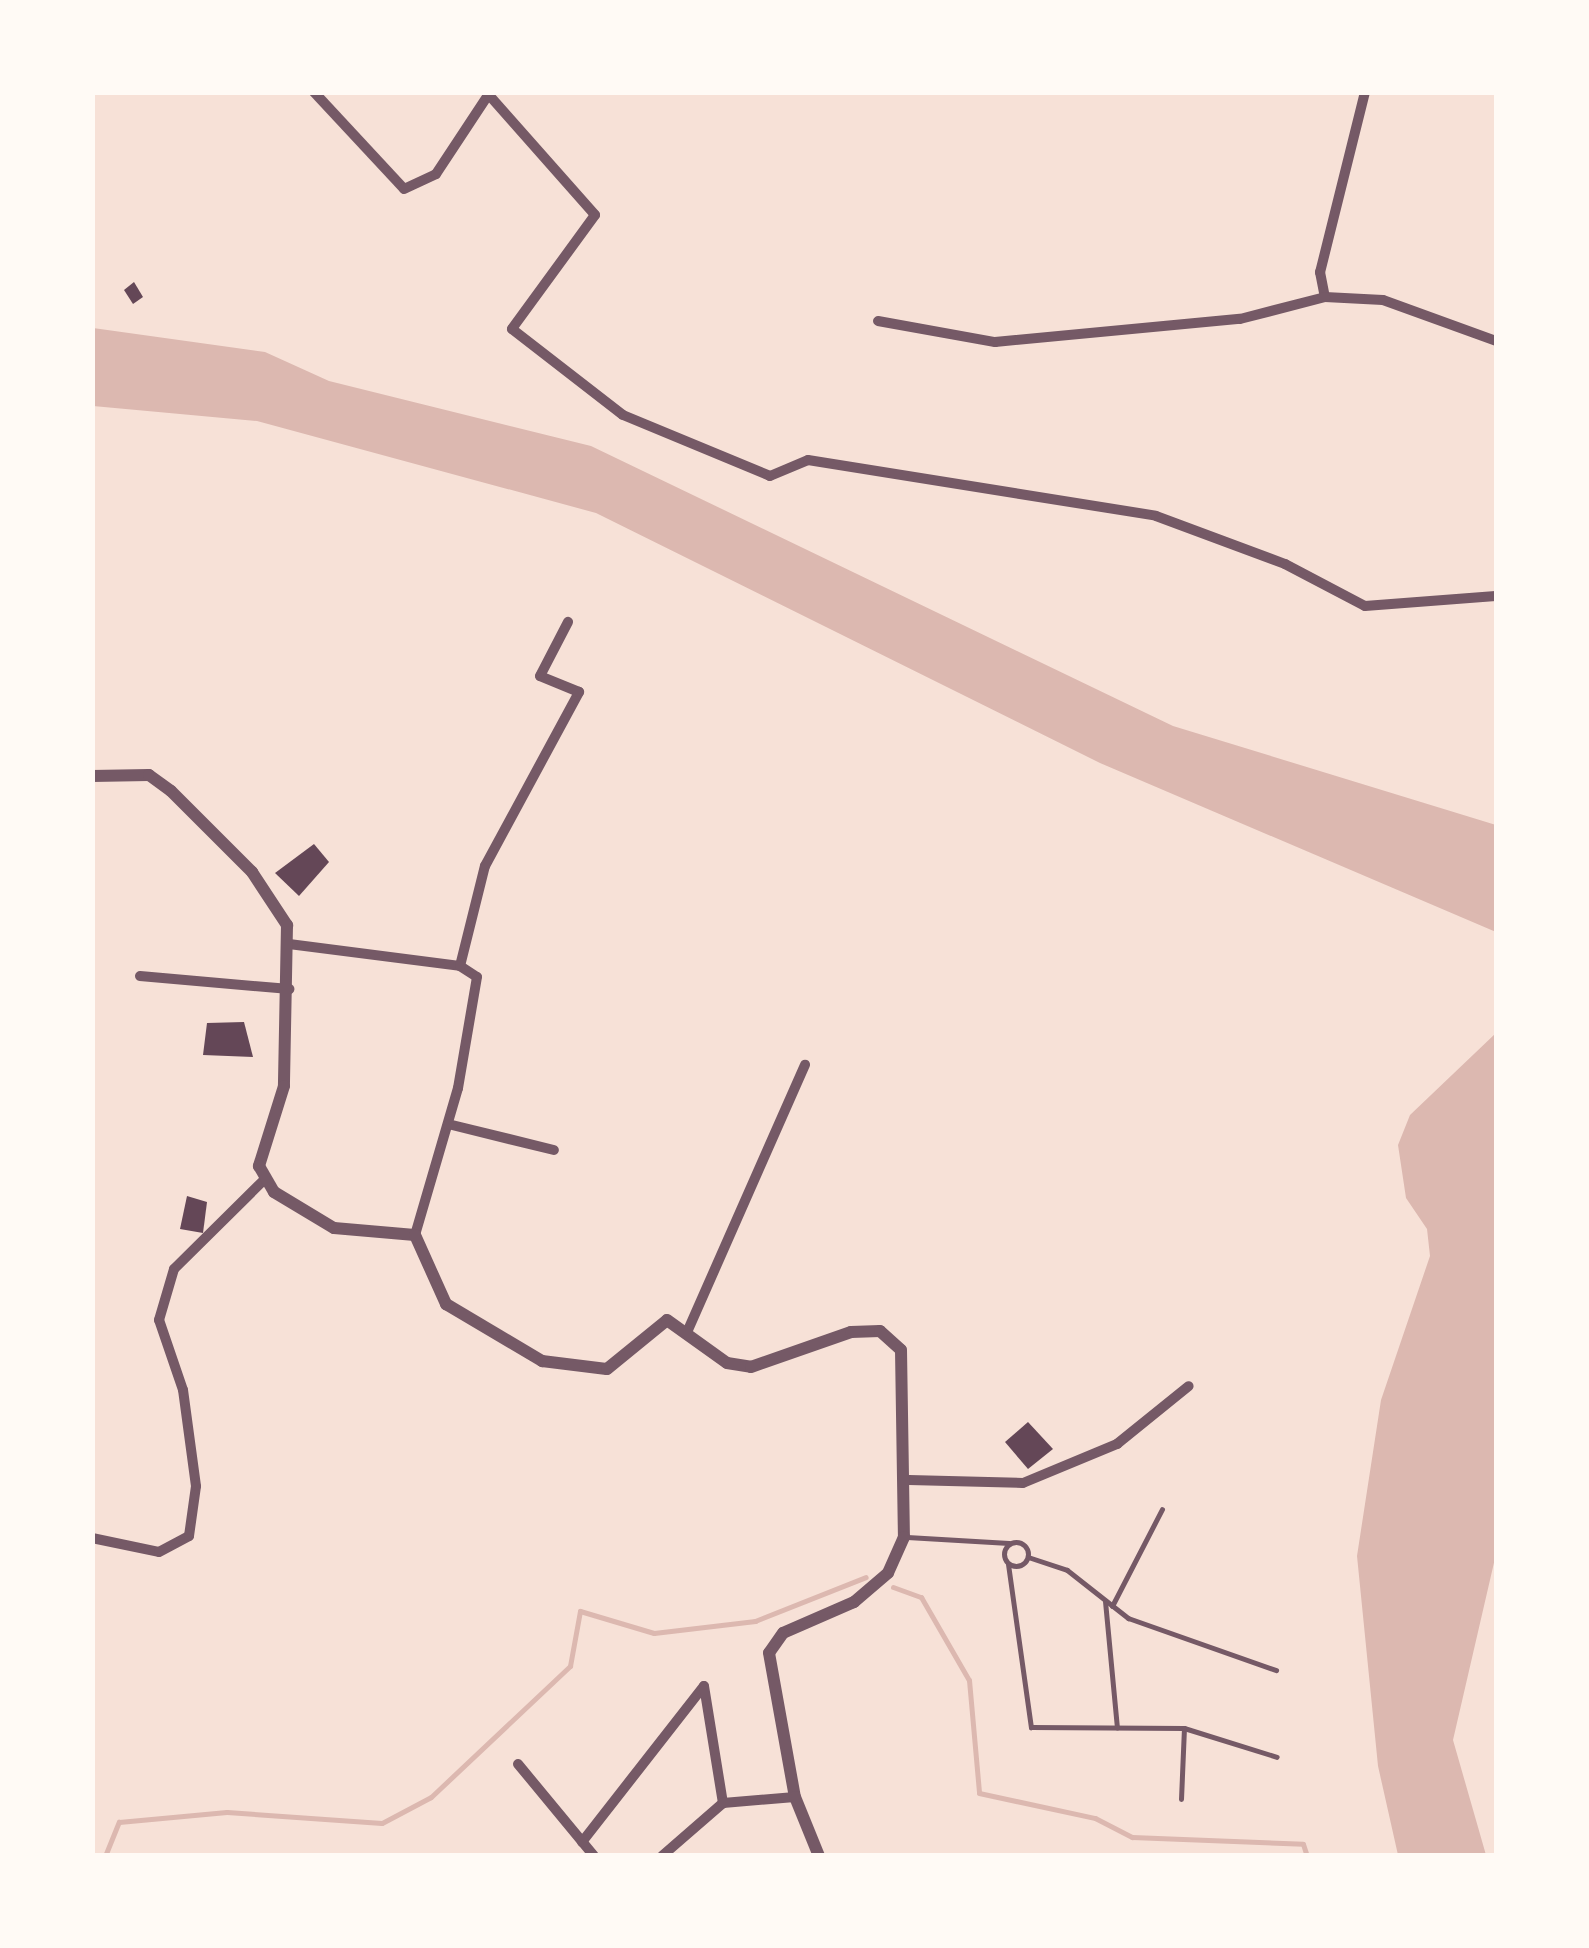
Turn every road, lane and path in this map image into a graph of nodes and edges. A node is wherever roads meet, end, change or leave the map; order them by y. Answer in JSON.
{"nodes":[{"id":1,"x":314,"y":92,"type":"edge"},
{"id":2,"x":1365,"y":92,"type":"edge"},
{"id":3,"x":490,"y":94,"type":"edge"},
{"id":4,"x":1326,"y":297,"type":"junction"},
{"id":5,"x":878,"y":321,"type":"dead end"},
{"id":6,"x":1496,"y":341,"type":"edge"},
{"id":7,"x":1496,"y":596,"type":"edge"},
{"id":8,"x":568,"y":622,"type":"dead end"},
{"id":9,"x":92,"y":776,"type":"edge"},
{"id":10,"x":289,"y":944,"type":"junction"},
{"id":11,"x":460,"y":966,"type":"junction"},
{"id":12,"x":140,"y":976,"type":"dead end"},
{"id":13,"x":289,"y":989,"type":"junction"},
{"id":14,"x":806,"y":1066,"type":"dead end"},
{"id":15,"x":448,"y":1124,"type":"junction"},
{"id":16,"x":554,"y":1150,"type":"dead end"},
{"id":17,"x":262,"y":1182,"type":"junction"},
{"id":18,"x":415,"y":1236,"type":"junction"},
{"id":19,"x":688,"y":1330,"type":"junction"},
{"id":20,"x":1189,"y":1386,"type":"dead end"},
{"id":21,"x":910,"y":1480,"type":"junction"},
{"id":22,"x":1162,"y":1509,"type":"dead end"},
{"id":23,"x":904,"y":1537,"type":"junction"},
{"id":24,"x":92,"y":1538,"type":"edge"},
{"id":25,"x":1009,"y":1544,"type":"junction"},
{"id":26,"x":1028,"y":1557,"type":"junction"},
{"id":27,"x":1008,"y":1564,"type":"junction"},
{"id":28,"x":1106,"y":1601,"type":"junction"},
{"id":29,"x":1112,"y":1606,"type":"junction"},
{"id":30,"x":1276,"y":1670,"type":"dead end"},
{"id":31,"x":1116,"y":1727,"type":"junction"},
{"id":32,"x":1184,"y":1728,"type":"junction"},
{"id":33,"x":1277,"y":1757,"type":"dead end"},
{"id":34,"x":518,"y":1764,"type":"dead end"},
{"id":35,"x":795,"y":1797,"type":"junction"},
{"id":36,"x":1181,"y":1800,"type":"dead end"},
{"id":37,"x":723,"y":1803,"type":"junction"},
{"id":38,"x":582,"y":1842,"type":"junction"},
{"id":39,"x":594,"y":1856,"type":"edge"},
{"id":40,"x":662,"y":1856,"type":"edge"},
{"id":41,"x":819,"y":1856,"type":"edge"}],
"edges":[{"from":1,"to":3,"type":"street"},
{"from":2,"to":4,"type":"street"},
{"from":3,"to":7,"type":"street"},
{"from":4,"to":5,"type":"street"},
{"from":4,"to":6,"type":"street"},
{"from":8,"to":11,"type":"street"},
{"from":9,"to":10,"type":"street"},
{"from":10,"to":11,"type":"street"},
{"from":10,"to":13,"type":"street"},
{"from":11,"to":15,"type":"street"},
{"from":12,"to":13,"type":"street"},
{"from":13,"to":17,"type":"street"},
{"from":14,"to":19,"type":"street"},
{"from":15,"to":16,"type":"street"},
{"from":15,"to":18,"type":"street"},
{"from":17,"to":18,"type":"street"},
{"from":17,"to":24,"type":"street"},
{"from":18,"to":19,"type":"street"},
{"from":19,"to":21,"type":"street"},
{"from":20,"to":21,"type":"street"},
{"from":21,"to":23,"type":"street"},
{"from":22,"to":29,"type":"lane"},
{"from":23,"to":25,"type":"lane"},
{"from":23,"to":35,"type":"street"},
{"from":25,"to":26,"type":"lane"},
{"from":25,"to":27,"type":"lane"},
{"from":26,"to":27,"type":"lane"},
{"from":26,"to":28,"type":"lane"},
{"from":27,"to":31,"type":"lane"},
{"from":28,"to":29,"type":"lane"},
{"from":28,"to":31,"type":"lane"},
{"from":29,"to":30,"type":"lane"},
{"from":31,"to":32,"type":"lane"},
{"from":32,"to":33,"type":"lane"},
{"from":32,"to":36,"type":"lane"},
{"from":34,"to":38,"type":"street"},
{"from":35,"to":37,"type":"street"},
{"from":35,"to":41,"type":"street"},
{"from":37,"to":38,"type":"street"},
{"from":37,"to":40,"type":"street"},
{"from":38,"to":39,"type":"street"}]}
